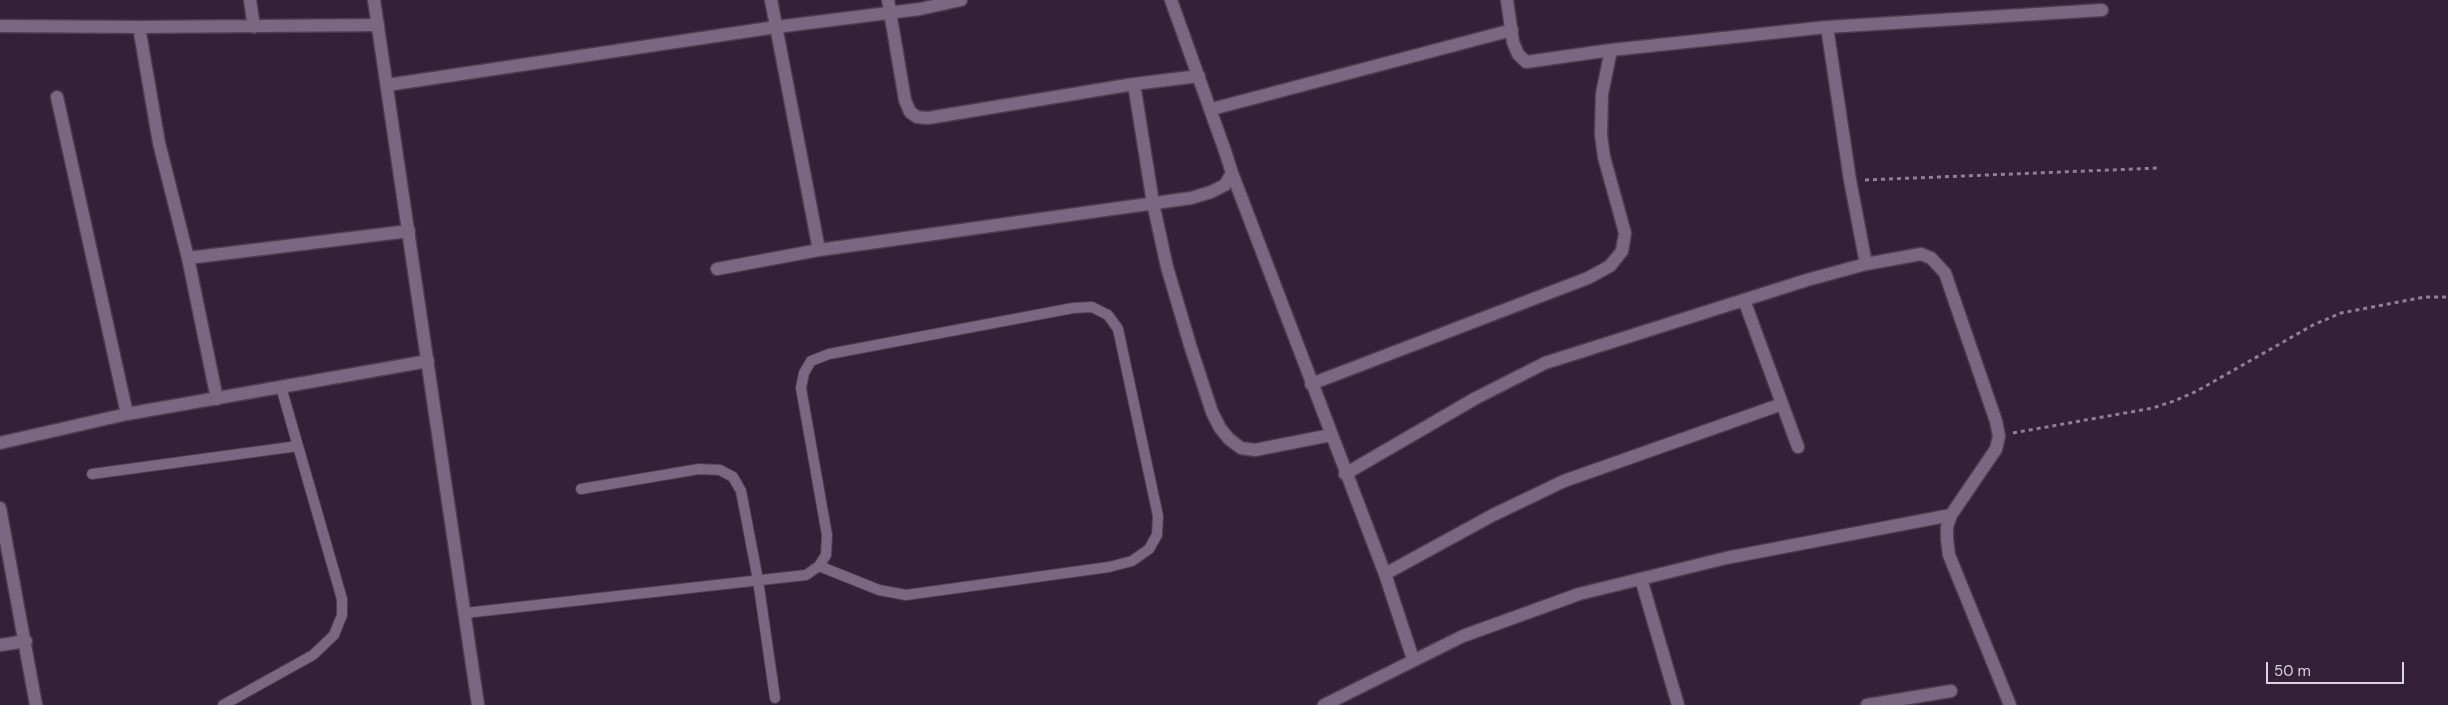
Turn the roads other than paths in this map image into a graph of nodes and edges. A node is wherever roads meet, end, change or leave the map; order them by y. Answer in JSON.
{"nodes":[{"id":1,"x":250,"y":0,"type":"edge"},
{"id":2,"x":374,"y":0,"type":"edge"},
{"id":3,"x":771,"y":0,"type":"edge"},
{"id":4,"x":888,"y":0,"type":"edge"},
{"id":5,"x":960,"y":0,"type":"edge"},
{"id":6,"x":1171,"y":0,"type":"edge"},
{"id":7,"x":1507,"y":0,"type":"edge"},
{"id":8,"x":2102,"y":10,"type":"dead end"},
{"id":9,"x":889,"y":14,"type":"junction"},
{"id":10,"x":378,"y":25,"type":"junction"},
{"id":11,"x":0,"y":26,"type":"edge"},
{"id":12,"x":254,"y":26,"type":"junction"},
{"id":13,"x":138,"y":27,"type":"junction"},
{"id":14,"x":776,"y":27,"type":"junction"},
{"id":15,"x":1827,"y":27,"type":"junction"},
{"id":16,"x":1512,"y":30,"type":"junction"},
{"id":17,"x":1611,"y":50,"type":"junction"},
{"id":18,"x":1199,"y":76,"type":"junction"},
{"id":19,"x":1134,"y":84,"type":"junction"},
{"id":20,"x":387,"y":85,"type":"junction"},
{"id":21,"x":57,"y":97,"type":"dead end"},
{"id":22,"x":1212,"y":109,"type":"junction"},
{"id":23,"x":1232,"y":173,"type":"junction"},
{"id":24,"x":1152,"y":203,"type":"junction"},
{"id":25,"x":409,"y":231,"type":"junction"},
{"id":26,"x":819,"y":250,"type":"junction"},
{"id":27,"x":188,"y":258,"type":"junction"},
{"id":28,"x":1866,"y":264,"type":"junction"},
{"id":29,"x":717,"y":269,"type":"dead end"},
{"id":30,"x":1744,"y":300,"type":"junction"},
{"id":31,"x":428,"y":361,"type":"junction"},
{"id":32,"x":1311,"y":384,"type":"junction"},
{"id":33,"x":281,"y":387,"type":"junction"},
{"id":34,"x":218,"y":398,"type":"junction"},
{"id":35,"x":1782,"y":404,"type":"junction"},
{"id":36,"x":127,"y":414,"type":"junction"},
{"id":37,"x":1330,"y":435,"type":"junction"},
{"id":38,"x":0,"y":443,"type":"edge"},
{"id":39,"x":298,"y":446,"type":"junction"},
{"id":40,"x":1798,"y":448,"type":"dead end"},
{"id":41,"x":92,"y":474,"type":"dead end"},
{"id":42,"x":1345,"y":474,"type":"junction"},
{"id":43,"x":581,"y":489,"type":"dead end"},
{"id":44,"x":0,"y":508,"type":"edge"},
{"id":45,"x":1951,"y":515,"type":"junction"},
{"id":46,"x":4,"y":543,"type":"edge"},
{"id":47,"x":819,"y":566,"type":"junction"},
{"id":48,"x":1384,"y":574,"type":"junction"},
{"id":49,"x":1641,"y":579,"type":"junction"},
{"id":50,"x":758,"y":580,"type":"junction"},
{"id":51,"x":465,"y":613,"type":"junction"},
{"id":52,"x":26,"y":641,"type":"junction"},
{"id":53,"x":0,"y":646,"type":"edge"},
{"id":54,"x":1413,"y":659,"type":"junction"},
{"id":55,"x":1951,"y":691,"type":"dead end"},
{"id":56,"x":775,"y":698,"type":"dead end"},
{"id":57,"x":36,"y":705,"type":"edge"},
{"id":58,"x":223,"y":705,"type":"edge"},
{"id":59,"x":478,"y":705,"type":"edge"},
{"id":60,"x":1324,"y":705,"type":"edge"},
{"id":61,"x":1678,"y":705,"type":"edge"},
{"id":62,"x":1867,"y":705,"type":"edge"},
{"id":63,"x":2010,"y":705,"type":"edge"}],
"edges":[{"from":1,"to":12,"type":"street"},
{"from":2,"to":10,"type":"street"},
{"from":3,"to":14,"type":"street"},
{"from":4,"to":9,"type":"street"},
{"from":5,"to":9,"type":"street"},
{"from":6,"to":18,"type":"street"},
{"from":7,"to":16,"type":"street"},
{"from":8,"to":15,"type":"street"},
{"from":9,"to":14,"type":"street"},
{"from":9,"to":19,"type":"street"},
{"from":10,"to":12,"type":"street"},
{"from":10,"to":20,"type":"street"},
{"from":11,"to":13,"type":"street"},
{"from":12,"to":13,"type":"street"},
{"from":13,"to":27,"type":"street"},
{"from":14,"to":20,"type":"street"},
{"from":14,"to":26,"type":"street"},
{"from":15,"to":17,"type":"street"},
{"from":15,"to":28,"type":"street"},
{"from":16,"to":17,"type":"street"},
{"from":16,"to":22,"type":"street"},
{"from":17,"to":32,"type":"street"},
{"from":18,"to":19,"type":"street"},
{"from":18,"to":22,"type":"street"},
{"from":19,"to":24,"type":"street"},
{"from":20,"to":25,"type":"street"},
{"from":21,"to":36,"type":"street"},
{"from":22,"to":23,"type":"street"},
{"from":23,"to":24,"type":"street"},
{"from":23,"to":32,"type":"street"},
{"from":24,"to":26,"type":"street"},
{"from":24,"to":37,"type":"street"},
{"from":25,"to":27,"type":"street"},
{"from":25,"to":31,"type":"street"},
{"from":26,"to":29,"type":"street"},
{"from":27,"to":34,"type":"street"},
{"from":28,"to":30,"type":"street"},
{"from":28,"to":45,"type":"street"},
{"from":30,"to":35,"type":"street"},
{"from":30,"to":42,"type":"street"},
{"from":31,"to":33,"type":"street"},
{"from":31,"to":51,"type":"street"},
{"from":32,"to":37,"type":"street"},
{"from":33,"to":34,"type":"street"},
{"from":33,"to":39,"type":"lane"},
{"from":34,"to":36,"type":"street"},
{"from":35,"to":40,"type":"street"},
{"from":35,"to":48,"type":"street"},
{"from":36,"to":38,"type":"street"},
{"from":37,"to":42,"type":"street"},
{"from":39,"to":41,"type":"lane"},
{"from":39,"to":58,"type":"lane"},
{"from":42,"to":48,"type":"street"},
{"from":43,"to":50,"type":"lane"},
{"from":44,"to":46,"type":"street"},
{"from":45,"to":49,"type":"street"},
{"from":45,"to":63,"type":"street"},
{"from":46,"to":52,"type":"street"},
{"from":47,"to":47,"type":"lane"},
{"from":47,"to":50,"type":"lane"},
{"from":48,"to":54,"type":"street"},
{"from":49,"to":54,"type":"street"},
{"from":49,"to":61,"type":"street"},
{"from":50,"to":51,"type":"lane"},
{"from":50,"to":56,"type":"lane"},
{"from":51,"to":59,"type":"street"},
{"from":52,"to":53,"type":"street"},
{"from":52,"to":57,"type":"street"},
{"from":54,"to":60,"type":"street"},
{"from":55,"to":62,"type":"street"}]}
